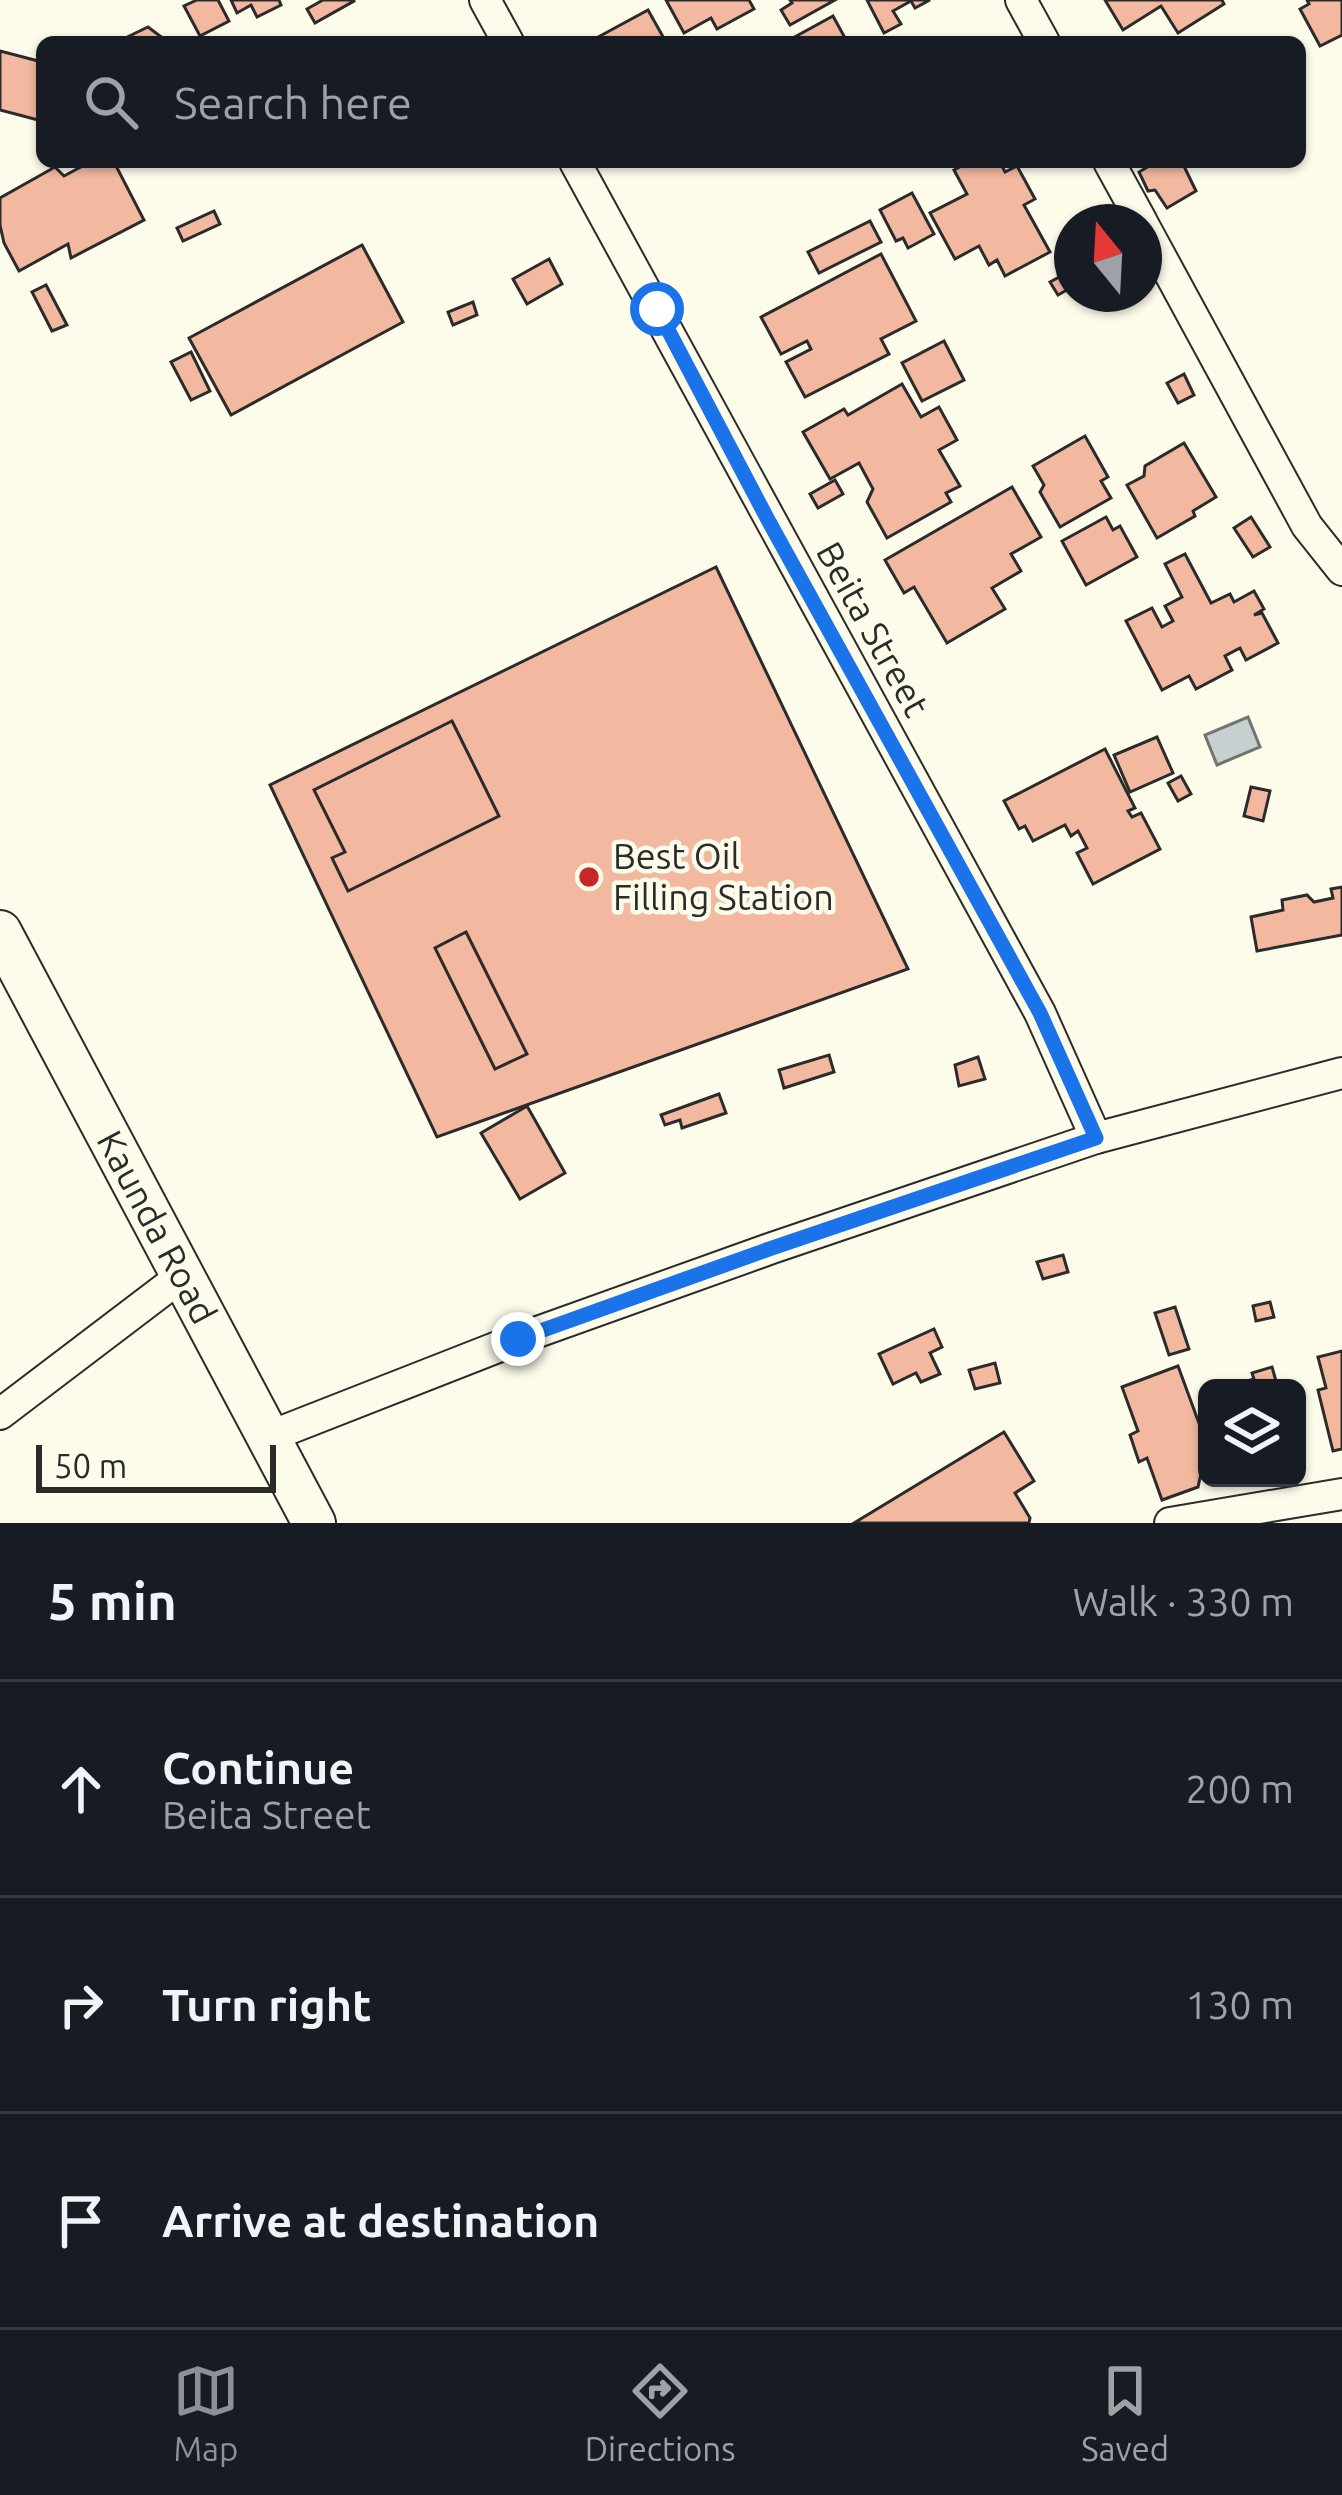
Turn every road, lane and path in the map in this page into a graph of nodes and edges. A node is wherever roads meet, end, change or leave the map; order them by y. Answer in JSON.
{"nodes":[{"id":1,"x":484,"y":0,"type":"edge"},
{"id":2,"x":1021,"y":0,"type":"edge"},
{"id":3,"x":505,"y":36,"type":"edge"},
{"id":4,"x":1041,"y":36,"type":"edge"},
{"id":5,"x":578,"y":168,"type":"edge"},
{"id":6,"x":1112,"y":168,"type":"edge"},
{"id":7,"x":1132,"y":204,"type":"edge"},
{"id":8,"x":1162,"y":259,"type":"edge"},
{"id":9,"x":1342,"y":570,"type":"edge"},
{"id":10,"x":0,"y":932,"type":"edge"},
{"id":11,"x":1342,"y":1073,"type":"edge"},
{"id":12,"x":1096,"y":1138,"type":"junction"},
{"id":13,"x":183,"y":1275,"type":"junction"},
{"id":14,"x":0,"y":1414,"type":"edge"},
{"id":15,"x":268,"y":1437,"type":"junction"},
{"id":16,"x":1342,"y":1494,"type":"edge"},
{"id":17,"x":314,"y":1523,"type":"edge"},
{"id":18,"x":1170,"y":1523,"type":"edge"}],
"edges":[{"from":1,"to":3,"type":"street"},
{"from":2,"to":4,"type":"street"},
{"from":5,"to":12,"type":"street","name":"Beita Street"},
{"from":6,"to":7,"type":"street"},
{"from":8,"to":9,"type":"street"},
{"from":10,"to":13,"type":"main road","name":"Kaunda Road"},
{"from":11,"to":12,"type":"street"},
{"from":12,"to":15,"type":"street"},
{"from":13,"to":14,"type":"street"},
{"from":13,"to":15,"type":"main road","name":"Kaunda Road"},
{"from":15,"to":17,"type":"main road","name":"Kaunda Road"},
{"from":16,"to":18,"type":"street"}]}
